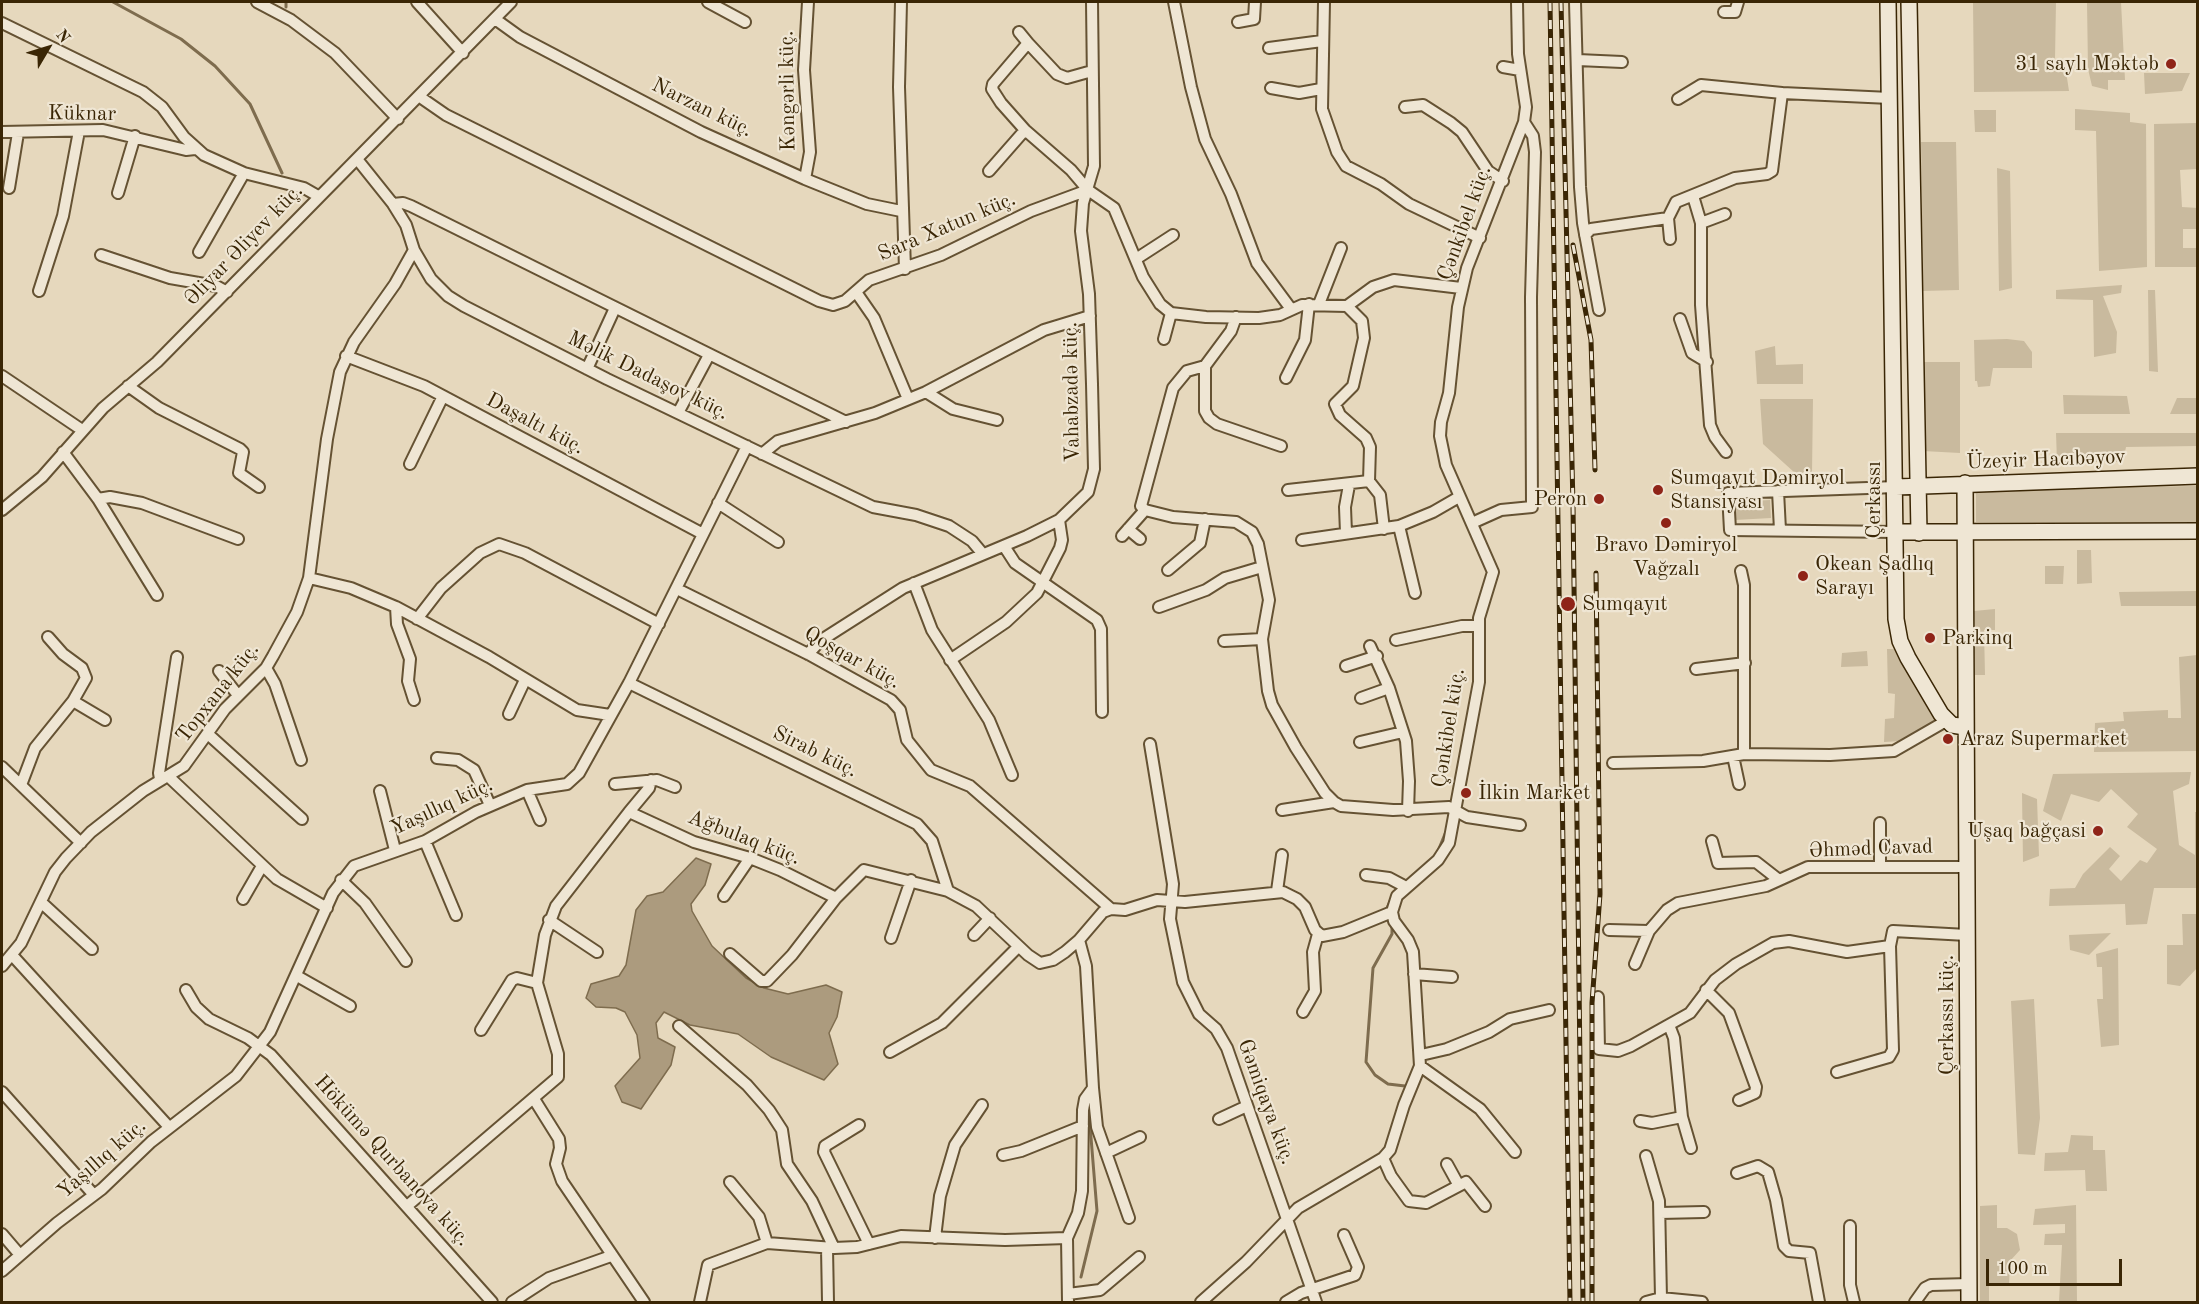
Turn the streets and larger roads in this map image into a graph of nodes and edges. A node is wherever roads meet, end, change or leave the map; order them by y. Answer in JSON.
{"nodes":[{"id":1,"x":257,"y":2,"type":"edge"},
{"id":2,"x":417,"y":2,"type":"edge"},
{"id":3,"x":511,"y":2,"type":"edge"},
{"id":4,"x":708,"y":2,"type":"edge"},
{"id":5,"x":808,"y":2,"type":"edge"},
{"id":6,"x":901,"y":2,"type":"edge"},
{"id":7,"x":1092,"y":2,"type":"edge"},
{"id":8,"x":1174,"y":2,"type":"edge"},
{"id":9,"x":1255,"y":2,"type":"edge"},
{"id":10,"x":1324,"y":2,"type":"edge"},
{"id":11,"x":1517,"y":2,"type":"edge"},
{"id":12,"x":1575,"y":2,"type":"edge"},
{"id":13,"x":1738,"y":2,"type":"edge"},
{"id":14,"x":1888,"y":2,"type":"edge"},
{"id":15,"x":1909,"y":2,"type":"edge"},
{"id":16,"x":1724,"y":12,"type":"dead end"},
{"id":17,"x":495,"y":19,"type":"junction"},
{"id":18,"x":745,"y":22,"type":"dead end"},
{"id":19,"x":1238,"y":22,"type":"dead end"},
{"id":20,"x":2,"y":23,"type":"edge"},
{"id":21,"x":1019,"y":32,"type":"dead end"},
{"id":22,"x":1322,"y":42,"type":"junction"},
{"id":23,"x":1028,"y":43,"type":"junction"},
{"id":24,"x":1269,"y":48,"type":"dead end"},
{"id":25,"x":463,"y":53,"type":"junction"},
{"id":26,"x":1578,"y":60,"type":"junction"},
{"id":27,"x":1622,"y":62,"type":"dead end"},
{"id":28,"x":1503,"y":67,"type":"dead end"},
{"id":29,"x":1520,"y":70,"type":"junction"},
{"id":30,"x":1092,"y":71,"type":"junction"},
{"id":31,"x":1271,"y":88,"type":"dead end"},
{"id":32,"x":1321,"y":89,"type":"junction"},
{"id":33,"x":1782,"y":93,"type":"junction"},
{"id":34,"x":420,"y":97,"type":"junction"},
{"id":35,"x":1890,"y":98,"type":"junction"},
{"id":36,"x":1678,"y":99,"type":"dead end"},
{"id":37,"x":1405,"y":107,"type":"dead end"},
{"id":38,"x":398,"y":119,"type":"junction"},
{"id":39,"x":1524,"y":122,"type":"junction"},
{"id":40,"x":1025,"y":130,"type":"junction"},
{"id":41,"x":79,"y":131,"type":"junction"},
{"id":42,"x":2,"y":132,"type":"edge"},
{"id":43,"x":18,"y":133,"type":"junction"},
{"id":44,"x":135,"y":136,"type":"junction"},
{"id":45,"x":195,"y":149,"type":"junction"},
{"id":46,"x":357,"y":159,"type":"junction"},
{"id":47,"x":989,"y":171,"type":"dead end"},
{"id":48,"x":244,"y":173,"type":"junction"},
{"id":49,"x":805,"y":179,"type":"junction"},
{"id":50,"x":1503,"y":181,"type":"junction"},
{"id":51,"x":9,"y":188,"type":"dead end"},
{"id":52,"x":1088,"y":190,"type":"junction"},
{"id":53,"x":118,"y":193,"type":"dead end"},
{"id":54,"x":318,"y":196,"type":"junction"},
{"id":55,"x":1693,"y":196,"type":"junction"},
{"id":56,"x":393,"y":204,"type":"junction"},
{"id":57,"x":901,"y":211,"type":"junction"},
{"id":58,"x":1725,"y":214,"type":"dead end"},
{"id":59,"x":1668,"y":218,"type":"junction"},
{"id":60,"x":1701,"y":223,"type":"junction"},
{"id":61,"x":1173,"y":235,"type":"dead end"},
{"id":62,"x":1585,"y":235,"type":"junction"},
{"id":63,"x":1480,"y":238,"type":"junction"},
{"id":64,"x":1670,"y":239,"type":"dead end"},
{"id":65,"x":1341,"y":248,"type":"dead end"},
{"id":66,"x":414,"y":250,"type":"junction"},
{"id":67,"x":199,"y":252,"type":"dead end"},
{"id":68,"x":101,"y":255,"type":"dead end"},
{"id":69,"x":1136,"y":259,"type":"junction"},
{"id":70,"x":905,"y":269,"type":"junction"},
{"id":71,"x":1461,"y":288,"type":"junction"},
{"id":72,"x":39,"y":291,"type":"dead end"},
{"id":73,"x":227,"y":292,"type":"junction"},
{"id":74,"x":856,"y":292,"type":"junction"},
{"id":75,"x":1314,"y":304,"type":"junction"},
{"id":76,"x":1347,"y":306,"type":"junction"},
{"id":77,"x":615,"y":308,"type":"junction"},
{"id":78,"x":1291,"y":309,"type":"junction"},
{"id":79,"x":1599,"y":310,"type":"dead end"},
{"id":80,"x":1171,"y":313,"type":"junction"},
{"id":81,"x":1090,"y":316,"type":"junction"},
{"id":82,"x":1236,"y":316,"type":"junction"},
{"id":83,"x":1680,"y":319,"type":"dead end"},
{"id":84,"x":1164,"y":339,"type":"dead end"},
{"id":85,"x":709,"y":355,"type":"junction"},
{"id":86,"x":346,"y":356,"type":"junction"},
{"id":87,"x":1707,"y":362,"type":"junction"},
{"id":88,"x":1205,"y":366,"type":"junction"},
{"id":89,"x":587,"y":369,"type":"junction"},
{"id":90,"x":2,"y":376,"type":"edge"},
{"id":91,"x":1286,"y":378,"type":"dead end"},
{"id":92,"x":128,"y":386,"type":"junction"},
{"id":93,"x":926,"y":392,"type":"junction"},
{"id":94,"x":443,"y":396,"type":"junction"},
{"id":95,"x":908,"y":399,"type":"junction"},
{"id":96,"x":678,"y":413,"type":"junction"},
{"id":97,"x":997,"y":420,"type":"dead end"},
{"id":98,"x":846,"y":422,"type":"junction"},
{"id":99,"x":82,"y":430,"type":"junction"},
{"id":100,"x":747,"y":446,"type":"junction"},
{"id":101,"x":1281,"y":446,"type":"dead end"},
{"id":102,"x":63,"y":452,"type":"junction"},
{"id":103,"x":1726,"y":452,"type":"dead end"},
{"id":104,"x":762,"y":454,"type":"junction"},
{"id":105,"x":410,"y":464,"type":"dead end"},
{"id":106,"x":2198,"y":476,"type":"edge"},
{"id":107,"x":1369,"y":481,"type":"junction"},
{"id":108,"x":1965,"y":483,"type":"junction"},
{"id":109,"x":1349,"y":484,"type":"junction"},
{"id":110,"x":1918,"y":485,"type":"junction"},
{"id":111,"x":1896,"y":487,"type":"junction"},
{"id":112,"x":259,"y":488,"type":"dead end"},
{"id":113,"x":1288,"y":490,"type":"dead end"},
{"id":114,"x":1778,"y":491,"type":"junction"},
{"id":115,"x":1459,"y":497,"type":"junction"},
{"id":116,"x":98,"y":499,"type":"junction"},
{"id":117,"x":718,"y":503,"type":"junction"},
{"id":118,"x":2,"y":510,"type":"edge"},
{"id":119,"x":1145,"y":510,"type":"junction"},
{"id":120,"x":1205,"y":519,"type":"junction"},
{"id":121,"x":1059,"y":520,"type":"junction"},
{"id":122,"x":1472,"y":523,"type":"junction"},
{"id":123,"x":1399,"y":526,"type":"junction"},
{"id":124,"x":1384,"y":529,"type":"junction"},
{"id":125,"x":1780,"y":530,"type":"junction"},
{"id":126,"x":2198,"y":531,"type":"edge"},
{"id":127,"x":1896,"y":532,"type":"junction"},
{"id":128,"x":1346,"y":533,"type":"junction"},
{"id":129,"x":1919,"y":533,"type":"junction"},
{"id":130,"x":1964,"y":533,"type":"junction"},
{"id":131,"x":703,"y":534,"type":"junction"},
{"id":132,"x":238,"y":539,"type":"dead end"},
{"id":133,"x":1140,"y":539,"type":"dead end"},
{"id":134,"x":1302,"y":540,"type":"dead end"},
{"id":135,"x":778,"y":542,"type":"dead end"},
{"id":136,"x":1004,"y":546,"type":"junction"},
{"id":137,"x":982,"y":553,"type":"junction"},
{"id":138,"x":1262,"y":567,"type":"junction"},
{"id":139,"x":1168,"y":570,"type":"dead end"},
{"id":140,"x":1741,"y":571,"type":"dead end"},
{"id":141,"x":309,"y":578,"type":"junction"},
{"id":142,"x":914,"y":583,"type":"junction"},
{"id":143,"x":1044,"y":583,"type":"junction"},
{"id":144,"x":677,"y":589,"type":"junction"},
{"id":145,"x":1415,"y":594,"type":"dead end"},
{"id":146,"x":157,"y":596,"type":"dead end"},
{"id":147,"x":396,"y":607,"type":"junction"},
{"id":148,"x":1159,"y":607,"type":"dead end"},
{"id":149,"x":417,"y":619,"type":"junction"},
{"id":150,"x":659,"y":624,"type":"junction"},
{"id":151,"x":1479,"y":626,"type":"junction"},
{"id":152,"x":48,"y":637,"type":"dead end"},
{"id":153,"x":1262,"y":639,"type":"junction"},
{"id":154,"x":1396,"y":640,"type":"dead end"},
{"id":155,"x":1224,"y":641,"type":"dead end"},
{"id":156,"x":1370,"y":646,"type":"dead end"},
{"id":157,"x":808,"y":654,"type":"junction"},
{"id":158,"x":1377,"y":656,"type":"junction"},
{"id":159,"x":177,"y":657,"type":"dead end"},
{"id":160,"x":950,"y":660,"type":"junction"},
{"id":161,"x":1745,"y":663,"type":"junction"},
{"id":162,"x":1346,"y":666,"type":"dead end"},
{"id":163,"x":266,"y":668,"type":"junction"},
{"id":164,"x":1696,"y":669,"type":"dead end"},
{"id":165,"x":219,"y":671,"type":"dead end"},
{"id":166,"x":525,"y":681,"type":"junction"},
{"id":167,"x":629,"y":683,"type":"junction"},
{"id":168,"x":1389,"y":688,"type":"junction"},
{"id":169,"x":237,"y":694,"type":"junction"},
{"id":170,"x":1360,"y":698,"type":"dead end"},
{"id":171,"x":414,"y":700,"type":"dead end"},
{"id":172,"x":73,"y":701,"type":"junction"},
{"id":173,"x":1102,"y":712,"type":"dead end"},
{"id":174,"x":509,"y":714,"type":"dead end"},
{"id":175,"x":610,"y":715,"type":"junction"},
{"id":176,"x":105,"y":720,"type":"dead end"},
{"id":177,"x":1946,"y":721,"type":"junction"},
{"id":178,"x":1965,"y":727,"type":"junction"},
{"id":179,"x":1403,"y":732,"type":"junction"},
{"id":180,"x":209,"y":735,"type":"junction"},
{"id":181,"x":1360,"y":742,"type":"dead end"},
{"id":182,"x":1150,"y":744,"type":"dead end"},
{"id":183,"x":1739,"y":755,"type":"junction"},
{"id":184,"x":437,"y":758,"type":"dead end"},
{"id":185,"x":301,"y":760,"type":"dead end"},
{"id":186,"x":1612,"y":764,"type":"dead end"},
{"id":187,"x":2,"y":767,"type":"edge"},
{"id":188,"x":1012,"y":775,"type":"dead end"},
{"id":189,"x":164,"y":778,"type":"junction"},
{"id":190,"x":651,"y":780,"type":"junction"},
{"id":191,"x":615,"y":784,"type":"dead end"},
{"id":192,"x":1739,"y":784,"type":"dead end"},
{"id":193,"x":21,"y":785,"type":"junction"},
{"id":194,"x":675,"y":787,"type":"dead end"},
{"id":195,"x":526,"y":790,"type":"junction"},
{"id":196,"x":380,"y":791,"type":"dead end"},
{"id":197,"x":1334,"y":802,"type":"junction"},
{"id":198,"x":490,"y":805,"type":"junction"},
{"id":199,"x":1282,"y":810,"type":"dead end"},
{"id":200,"x":1408,"y":811,"type":"junction"},
{"id":201,"x":629,"y":812,"type":"junction"},
{"id":202,"x":1456,"y":812,"type":"junction"},
{"id":203,"x":302,"y":819,"type":"dead end"},
{"id":204,"x":540,"y":820,"type":"dead end"},
{"id":205,"x":1880,"y":822,"type":"dead end"},
{"id":206,"x":1520,"y":825,"type":"dead end"},
{"id":207,"x":425,"y":841,"type":"junction"},
{"id":208,"x":1712,"y":841,"type":"dead end"},
{"id":209,"x":81,"y":843,"type":"junction"},
{"id":210,"x":395,"y":850,"type":"junction"},
{"id":211,"x":1282,"y":855,"type":"dead end"},
{"id":212,"x":750,"y":858,"type":"junction"},
{"id":213,"x":262,"y":866,"type":"junction"},
{"id":214,"x":1880,"y":867,"type":"junction"},
{"id":215,"x":1967,"y":867,"type":"junction"},
{"id":216,"x":1366,"y":875,"type":"dead end"},
{"id":217,"x":340,"y":880,"type":"junction"},
{"id":218,"x":911,"y":880,"type":"junction"},
{"id":219,"x":1779,"y":880,"type":"junction"},
{"id":220,"x":1406,"y":887,"type":"junction"},
{"id":221,"x":948,"y":891,"type":"junction"},
{"id":222,"x":1277,"y":891,"type":"junction"},
{"id":223,"x":724,"y":896,"type":"dead end"},
{"id":224,"x":836,"y":898,"type":"junction"},
{"id":225,"x":243,"y":899,"type":"dead end"},
{"id":226,"x":1171,"y":899,"type":"junction"},
{"id":227,"x":42,"y":903,"type":"junction"},
{"id":228,"x":327,"y":908,"type":"junction"},
{"id":229,"x":1111,"y":909,"type":"junction"},
{"id":230,"x":1392,"y":912,"type":"junction"},
{"id":231,"x":456,"y":915,"type":"dead end"},
{"id":232,"x":990,"y":918,"type":"junction"},
{"id":233,"x":549,"y":920,"type":"junction"},
{"id":234,"x":1609,"y":930,"type":"dead end"},
{"id":235,"x":1649,"y":931,"type":"junction"},
{"id":236,"x":1318,"y":934,"type":"junction"},
{"id":237,"x":974,"y":935,"type":"dead end"},
{"id":238,"x":1967,"y":935,"type":"junction"},
{"id":239,"x":891,"y":938,"type":"dead end"},
{"id":240,"x":1079,"y":940,"type":"junction"},
{"id":241,"x":1890,"y":946,"type":"junction"},
{"id":242,"x":1018,"y":947,"type":"junction"},
{"id":243,"x":92,"y":949,"type":"dead end"},
{"id":244,"x":597,"y":952,"type":"dead end"},
{"id":245,"x":730,"y":954,"type":"dead end"},
{"id":246,"x":12,"y":955,"type":"junction"},
{"id":247,"x":406,"y":961,"type":"dead end"},
{"id":248,"x":1635,"y":964,"type":"dead end"},
{"id":249,"x":2,"y":966,"type":"edge"},
{"id":250,"x":1414,"y":974,"type":"junction"},
{"id":251,"x":297,"y":976,"type":"junction"},
{"id":252,"x":1452,"y":976,"type":"dead end"},
{"id":253,"x":537,"y":983,"type":"junction"},
{"id":254,"x":186,"y":990,"type":"dead end"},
{"id":255,"x":1706,"y":990,"type":"junction"},
{"id":256,"x":1598,"y":997,"type":"dead end"},
{"id":257,"x":350,"y":1006,"type":"dead end"},
{"id":258,"x":1549,"y":1010,"type":"dead end"},
{"id":259,"x":1303,"y":1012,"type":"dead end"},
{"id":260,"x":1669,"y":1025,"type":"junction"},
{"id":261,"x":680,"y":1026,"type":"dead end"},
{"id":262,"x":481,"y":1030,"type":"dead end"},
{"id":263,"x":261,"y":1046,"type":"junction"},
{"id":264,"x":890,"y":1052,"type":"dead end"},
{"id":265,"x":1421,"y":1061,"type":"junction"},
{"id":266,"x":1837,"y":1072,"type":"dead end"},
{"id":267,"x":1093,"y":1088,"type":"junction"},
{"id":268,"x":2,"y":1092,"type":"edge"},
{"id":269,"x":534,"y":1098,"type":"junction"},
{"id":270,"x":1739,"y":1100,"type":"dead end"},
{"id":271,"x":982,"y":1105,"type":"dead end"},
{"id":272,"x":1247,"y":1107,"type":"junction"},
{"id":273,"x":1682,"y":1117,"type":"junction"},
{"id":274,"x":1219,"y":1119,"type":"dead end"},
{"id":275,"x":1640,"y":1121,"type":"dead end"},
{"id":276,"x":859,"y":1125,"type":"dead end"},
{"id":277,"x":1083,"y":1126,"type":"junction"},
{"id":278,"x":169,"y":1127,"type":"junction"},
{"id":279,"x":1140,"y":1137,"type":"dead end"},
{"id":280,"x":1691,"y":1148,"type":"dead end"},
{"id":281,"x":1515,"y":1152,"type":"dead end"},
{"id":282,"x":1106,"y":1153,"type":"junction"},
{"id":283,"x":1003,"y":1155,"type":"dead end"},
{"id":284,"x":1646,"y":1156,"type":"dead end"},
{"id":285,"x":1383,"y":1158,"type":"junction"},
{"id":286,"x":1447,"y":1164,"type":"dead end"},
{"id":287,"x":1737,"y":1173,"type":"dead end"},
{"id":288,"x":730,"y":1182,"type":"dead end"},
{"id":289,"x":1458,"y":1184,"type":"junction"},
{"id":290,"x":94,"y":1195,"type":"junction"},
{"id":291,"x":407,"y":1206,"type":"junction"},
{"id":292,"x":1485,"y":1206,"type":"dead end"},
{"id":293,"x":1704,"y":1212,"type":"dead end"},
{"id":294,"x":1660,"y":1213,"type":"junction"},
{"id":295,"x":1288,"y":1217,"type":"junction"},
{"id":296,"x":1129,"y":1218,"type":"dead end"},
{"id":297,"x":1850,"y":1226,"type":"dead end"},
{"id":298,"x":2,"y":1234,"type":"edge"},
{"id":299,"x":1344,"y":1234,"type":"dead end"},
{"id":300,"x":934,"y":1238,"type":"junction"},
{"id":301,"x":1067,"y":1238,"type":"junction"},
{"id":302,"x":767,"y":1243,"type":"junction"},
{"id":303,"x":869,"y":1244,"type":"junction"},
{"id":304,"x":830,"y":1248,"type":"junction"},
{"id":305,"x":20,"y":1255,"type":"junction"},
{"id":306,"x":611,"y":1256,"type":"junction"},
{"id":307,"x":1139,"y":1257,"type":"dead end"},
{"id":308,"x":2,"y":1271,"type":"edge"},
{"id":309,"x":1969,"y":1284,"type":"junction"},
{"id":310,"x":1313,"y":1290,"type":"junction"},
{"id":311,"x":1068,"y":1298,"type":"edge"},
{"id":312,"x":1661,"y":1298,"type":"junction"},
{"id":313,"x":1690,"y":1301,"type":"edge"},
{"id":314,"x":492,"y":1302,"type":"edge"},
{"id":315,"x":512,"y":1302,"type":"edge"},
{"id":316,"x":644,"y":1302,"type":"edge"},
{"id":317,"x":700,"y":1302,"type":"edge"},
{"id":318,"x":828,"y":1302,"type":"edge"},
{"id":319,"x":1201,"y":1302,"type":"edge"},
{"id":320,"x":1286,"y":1302,"type":"edge"},
{"id":321,"x":1316,"y":1302,"type":"edge"},
{"id":322,"x":1646,"y":1302,"type":"edge"},
{"id":323,"x":1702,"y":1302,"type":"edge"},
{"id":324,"x":1819,"y":1302,"type":"edge"},
{"id":325,"x":1854,"y":1302,"type":"edge"},
{"id":326,"x":1915,"y":1302,"type":"edge"},
{"id":327,"x":1969,"y":1302,"type":"edge"}],
"edges":[{"from":1,"to":38,"type":"street"},
{"from":2,"to":25,"type":"street"},
{"from":3,"to":17,"type":"street","name":"Əliyar Əliyev küç."},
{"from":4,"to":18,"type":"street"},
{"from":5,"to":49,"type":"street","name":"Kəngərli küç."},
{"from":6,"to":57,"type":"street"},
{"from":7,"to":30,"type":"street","name":"Vahabzadə küç."},
{"from":8,"to":78,"type":"street"},
{"from":9,"to":19,"type":"street"},
{"from":10,"to":22,"type":"street"},
{"from":11,"to":29,"type":"street","name":"Çənkibel küç."},
{"from":12,"to":26,"type":"street"},
{"from":13,"to":16,"type":"street"},
{"from":14,"to":35,"type":"street","name":"Çerkassı"},
{"from":15,"to":110,"type":"street","name":"Çerkassı"},
{"from":17,"to":25,"type":"street","name":"Əliyar Əliyev küç."},
{"from":17,"to":49,"type":"street","name":"Narzan küç."},
{"from":20,"to":45,"type":"street"},
{"from":21,"to":23,"type":"street"},
{"from":22,"to":24,"type":"street"},
{"from":22,"to":32,"type":"street"},
{"from":23,"to":30,"type":"street"},
{"from":23,"to":40,"type":"street"},
{"from":25,"to":34,"type":"street","name":"Əliyar Əliyev küç."},
{"from":26,"to":27,"type":"street"},
{"from":26,"to":62,"type":"street"},
{"from":28,"to":29,"type":"street"},
{"from":29,"to":39,"type":"street","name":"Çənkibel küç."},
{"from":30,"to":52,"type":"street","name":"Vahabzadə küç."},
{"from":31,"to":32,"type":"street"},
{"from":32,"to":63,"type":"street"},
{"from":33,"to":35,"type":"street"},
{"from":33,"to":36,"type":"street"},
{"from":33,"to":55,"type":"street"},
{"from":34,"to":38,"type":"street","name":"Əliyar Əliyev küç."},
{"from":34,"to":74,"type":"street","name":"Sara Xatun küç."},
{"from":35,"to":111,"type":"street","name":"Çerkassı"},
{"from":37,"to":50,"type":"street"},
{"from":38,"to":46,"type":"street","name":"Əliyar Əliyev küç."},
{"from":39,"to":50,"type":"street","name":"Çənkibel küç."},
{"from":39,"to":122,"type":"street"},
{"from":40,"to":47,"type":"street"},
{"from":40,"to":52,"type":"street"},
{"from":41,"to":43,"type":"street","name":"Küknar"},
{"from":41,"to":44,"type":"street","name":"Küknar"},
{"from":41,"to":72,"type":"street"},
{"from":42,"to":43,"type":"street","name":"Küknar"},
{"from":43,"to":51,"type":"street"},
{"from":44,"to":45,"type":"street","name":"Küknar"},
{"from":44,"to":53,"type":"street"},
{"from":45,"to":48,"type":"street"},
{"from":46,"to":54,"type":"street","name":"Əliyar Əliyev küç."},
{"from":46,"to":56,"type":"street","name":"Məlik Dadaşov küç."},
{"from":48,"to":54,"type":"street"},
{"from":48,"to":67,"type":"street"},
{"from":49,"to":57,"type":"street","name":"Narzan küç."},
{"from":50,"to":63,"type":"street","name":"Çənkibel küç."},
{"from":52,"to":69,"type":"street"},
{"from":52,"to":70,"type":"street","name":"Sara Xatun küç."},
{"from":52,"to":81,"type":"street","name":"Vahabzadə küç."},
{"from":54,"to":73,"type":"street","name":"Əliyar Əliyev küç."},
{"from":55,"to":59,"type":"street"},
{"from":55,"to":60,"type":"street"},
{"from":56,"to":66,"type":"street","name":"Məlik Dadaşov küç."},
{"from":56,"to":77,"type":"street"},
{"from":57,"to":70,"type":"street"},
{"from":58,"to":60,"type":"street"},
{"from":59,"to":62,"type":"street"},
{"from":59,"to":64,"type":"street"},
{"from":60,"to":87,"type":"street"},
{"from":61,"to":69,"type":"street"},
{"from":62,"to":79,"type":"street"},
{"from":63,"to":71,"type":"street","name":"Çənkibel küç."},
{"from":65,"to":75,"type":"street"},
{"from":66,"to":86,"type":"street","name":"Topxana küç."},
{"from":66,"to":89,"type":"street","name":"Məlik Dadaşov küç."},
{"from":68,"to":73,"type":"street"},
{"from":69,"to":80,"type":"street"},
{"from":70,"to":74,"type":"street","name":"Sara Xatun küç."},
{"from":71,"to":76,"type":"street"},
{"from":71,"to":115,"type":"street","name":"Çənkibel küç."},
{"from":73,"to":92,"type":"street","name":"Əliyar Əliyev küç."},
{"from":74,"to":95,"type":"street"},
{"from":75,"to":76,"type":"street"},
{"from":75,"to":78,"type":"street"},
{"from":75,"to":91,"type":"street"},
{"from":76,"to":107,"type":"street"},
{"from":77,"to":85,"type":"street"},
{"from":77,"to":89,"type":"street"},
{"from":78,"to":82,"type":"street"},
{"from":80,"to":82,"type":"street"},
{"from":80,"to":84,"type":"street"},
{"from":81,"to":93,"type":"street"},
{"from":81,"to":121,"type":"street","name":"Vahabzadə küç."},
{"from":82,"to":88,"type":"street"},
{"from":83,"to":87,"type":"street"},
{"from":85,"to":96,"type":"street"},
{"from":85,"to":98,"type":"street"},
{"from":86,"to":94,"type":"street","name":"Daşaltı küç."},
{"from":86,"to":141,"type":"street","name":"Topxana küç."},
{"from":87,"to":103,"type":"street"},
{"from":88,"to":101,"type":"street"},
{"from":88,"to":119,"type":"street"},
{"from":89,"to":96,"type":"street","name":"Məlik Dadaşov küç."},
{"from":90,"to":99,"type":"street"},
{"from":92,"to":99,"type":"street","name":"Əliyar Əliyev küç."},
{"from":92,"to":112,"type":"street"},
{"from":93,"to":95,"type":"street"},
{"from":93,"to":97,"type":"street"},
{"from":94,"to":105,"type":"street"},
{"from":94,"to":131,"type":"street","name":"Daşaltı küç."},
{"from":95,"to":98,"type":"street"},
{"from":96,"to":100,"type":"street","name":"Məlik Dadaşov küç."},
{"from":98,"to":104,"type":"street"},
{"from":99,"to":102,"type":"street","name":"Əliyar Əliyev küç."},
{"from":100,"to":104,"type":"street","name":"Məlik Dadaşov küç."},
{"from":100,"to":117,"type":"street","name":"Yaşıllıq küç."},
{"from":102,"to":116,"type":"street"},
{"from":102,"to":118,"type":"street","name":"Əliyar Əliyev küç."},
{"from":104,"to":137,"type":"street","name":"Məlik Dadaşov küç."},
{"from":106,"to":108,"type":"street","name":"Üzeyir Hacıbəyov"},
{"from":107,"to":109,"type":"street"},
{"from":107,"to":124,"type":"street"},
{"from":108,"to":110,"type":"street","name":"Üzeyir Hacıbəyov"},
{"from":108,"to":130,"type":"street"},
{"from":109,"to":113,"type":"street"},
{"from":109,"to":128,"type":"street"},
{"from":110,"to":111,"type":"street","name":"Üzeyir Hacıbəyov"},
{"from":110,"to":129,"type":"street","name":"Çerkassı"},
{"from":111,"to":114,"type":"street"},
{"from":111,"to":127,"type":"street","name":"Çerkassı"},
{"from":114,"to":125,"type":"street"},
{"from":114,"to":125,"type":"street"},
{"from":115,"to":122,"type":"street","name":"Çənkibel küç."},
{"from":115,"to":123,"type":"street"},
{"from":116,"to":132,"type":"street"},
{"from":116,"to":146,"type":"street"},
{"from":117,"to":131,"type":"street","name":"Yaşıllıq küç."},
{"from":117,"to":135,"type":"street"},
{"from":119,"to":120,"type":"street"},
{"from":119,"to":133,"type":"street"},
{"from":120,"to":138,"type":"street"},
{"from":120,"to":139,"type":"street"},
{"from":121,"to":136,"type":"street","name":"Vahabzadə küç."},
{"from":121,"to":143,"type":"street"},
{"from":122,"to":151,"type":"street","name":"Çənkibel küç."},
{"from":123,"to":124,"type":"street"},
{"from":123,"to":145,"type":"street"},
{"from":124,"to":128,"type":"street"},
{"from":125,"to":127,"type":"street"},
{"from":126,"to":130,"type":"street"},
{"from":127,"to":129,"type":"street"},
{"from":127,"to":177,"type":"street","name":"Çerkassı"},
{"from":128,"to":134,"type":"street"},
{"from":129,"to":130,"type":"street"},
{"from":130,"to":178,"type":"street"},
{"from":131,"to":144,"type":"street","name":"Yaşıllıq küç."},
{"from":136,"to":137,"type":"street","name":"Vahabzadə küç."},
{"from":136,"to":143,"type":"street"},
{"from":137,"to":142,"type":"street","name":"Vahabzadə küç."},
{"from":138,"to":148,"type":"street"},
{"from":138,"to":153,"type":"street"},
{"from":140,"to":161,"type":"street"},
{"from":141,"to":147,"type":"street"},
{"from":141,"to":163,"type":"street","name":"Topxana küç."},
{"from":142,"to":157,"type":"street","name":"Vahabzadə küç."},
{"from":142,"to":160,"type":"street"},
{"from":143,"to":160,"type":"street"},
{"from":143,"to":173,"type":"street"},
{"from":144,"to":150,"type":"street","name":"Yaşıllıq küç."},
{"from":144,"to":157,"type":"street","name":"Qoşqar küç."},
{"from":147,"to":149,"type":"street"},
{"from":147,"to":171,"type":"street"},
{"from":149,"to":150,"type":"street"},
{"from":149,"to":166,"type":"street"},
{"from":150,"to":167,"type":"street","name":"Yaşıllıq küç."},
{"from":151,"to":154,"type":"street"},
{"from":151,"to":202,"type":"street","name":"Çənkibel küç."},
{"from":152,"to":172,"type":"street"},
{"from":153,"to":155,"type":"street"},
{"from":153,"to":197,"type":"street"},
{"from":156,"to":158,"type":"street"},
{"from":157,"to":229,"type":"street","name":"Qoşqar küç."},
{"from":158,"to":162,"type":"street"},
{"from":158,"to":168,"type":"street"},
{"from":159,"to":189,"type":"street"},
{"from":160,"to":188,"type":"street"},
{"from":161,"to":164,"type":"street"},
{"from":161,"to":183,"type":"street"},
{"from":163,"to":169,"type":"street","name":"Topxana küç."},
{"from":163,"to":185,"type":"street"},
{"from":165,"to":169,"type":"street"},
{"from":166,"to":174,"type":"street"},
{"from":166,"to":175,"type":"street"},
{"from":167,"to":175,"type":"street","name":"Yaşıllıq küç."},
{"from":167,"to":221,"type":"street","name":"Sirab küç."},
{"from":168,"to":170,"type":"street"},
{"from":168,"to":179,"type":"street"},
{"from":169,"to":180,"type":"street","name":"Topxana küç."},
{"from":172,"to":176,"type":"street"},
{"from":172,"to":193,"type":"street"},
{"from":175,"to":195,"type":"street","name":"Yaşıllıq küç."},
{"from":177,"to":178,"type":"street"},
{"from":177,"to":183,"type":"street"},
{"from":178,"to":215,"type":"street","name":"Çerkassı küç."},
{"from":179,"to":181,"type":"street"},
{"from":179,"to":200,"type":"street"},
{"from":180,"to":189,"type":"street","name":"Topxana küç."},
{"from":180,"to":203,"type":"street"},
{"from":182,"to":226,"type":"street","name":"Gəmiqaya küç."},
{"from":183,"to":186,"type":"street"},
{"from":183,"to":192,"type":"street"},
{"from":184,"to":198,"type":"street"},
{"from":187,"to":193,"type":"street"},
{"from":189,"to":209,"type":"street","name":"Topxana küç."},
{"from":189,"to":213,"type":"street"},
{"from":190,"to":191,"type":"street"},
{"from":190,"to":194,"type":"street"},
{"from":190,"to":201,"type":"street"},
{"from":193,"to":209,"type":"street"},
{"from":195,"to":198,"type":"street","name":"Yaşıllıq küç."},
{"from":195,"to":204,"type":"street"},
{"from":196,"to":210,"type":"street"},
{"from":197,"to":199,"type":"street"},
{"from":197,"to":200,"type":"street"},
{"from":198,"to":207,"type":"street","name":"Yaşıllıq küç."},
{"from":200,"to":202,"type":"street"},
{"from":201,"to":212,"type":"street","name":"Ağbulaq küç."},
{"from":201,"to":233,"type":"street"},
{"from":202,"to":206,"type":"street"},
{"from":202,"to":220,"type":"street","name":"Çənkibel küç."},
{"from":205,"to":214,"type":"street"},
{"from":207,"to":210,"type":"street","name":"Yaşıllıq küç."},
{"from":207,"to":231,"type":"street"},
{"from":208,"to":219,"type":"street"},
{"from":209,"to":227,"type":"street","name":"Topxana küç."},
{"from":210,"to":217,"type":"street","name":"Yaşıllıq küç."},
{"from":211,"to":222,"type":"street"},
{"from":212,"to":223,"type":"street"},
{"from":212,"to":224,"type":"street","name":"Ağbulaq küç."},
{"from":213,"to":225,"type":"street"},
{"from":213,"to":228,"type":"street"},
{"from":214,"to":215,"type":"street","name":"Əhməd Cavad"},
{"from":214,"to":219,"type":"street","name":"Əhməd Cavad"},
{"from":215,"to":238,"type":"street","name":"Çerkassı küç."},
{"from":216,"to":220,"type":"street"},
{"from":217,"to":228,"type":"street","name":"Yaşıllıq küç."},
{"from":217,"to":247,"type":"street"},
{"from":218,"to":221,"type":"street"},
{"from":218,"to":224,"type":"street"},
{"from":218,"to":239,"type":"street"},
{"from":219,"to":235,"type":"street","name":"Əhməd Cavad"},
{"from":220,"to":230,"type":"street","name":"Çənkibel küç."},
{"from":221,"to":232,"type":"street"},
{"from":222,"to":226,"type":"street"},
{"from":222,"to":236,"type":"street"},
{"from":224,"to":245,"type":"street"},
{"from":226,"to":229,"type":"street"},
{"from":226,"to":272,"type":"street","name":"Gəmiqaya küç."},
{"from":227,"to":243,"type":"street"},
{"from":227,"to":246,"type":"street","name":"Topxana küç."},
{"from":228,"to":251,"type":"street","name":"Yaşıllıq küç."},
{"from":229,"to":240,"type":"street"},
{"from":230,"to":236,"type":"street"},
{"from":230,"to":250,"type":"street"},
{"from":232,"to":237,"type":"street"},
{"from":232,"to":242,"type":"street"},
{"from":233,"to":244,"type":"street"},
{"from":233,"to":253,"type":"street"},
{"from":234,"to":235,"type":"street"},
{"from":235,"to":248,"type":"street","name":"Əhməd Cavad"},
{"from":236,"to":259,"type":"street"},
{"from":238,"to":241,"type":"street"},
{"from":238,"to":309,"type":"street","name":"Çerkassı küç."},
{"from":240,"to":242,"type":"street"},
{"from":240,"to":267,"type":"street"},
{"from":241,"to":255,"type":"street"},
{"from":241,"to":266,"type":"street"},
{"from":242,"to":264,"type":"street"},
{"from":246,"to":249,"type":"street","name":"Topxana küç."},
{"from":246,"to":278,"type":"street"},
{"from":250,"to":252,"type":"street"},
{"from":250,"to":265,"type":"street"},
{"from":251,"to":257,"type":"street"},
{"from":251,"to":263,"type":"street","name":"Yaşıllıq küç."},
{"from":253,"to":262,"type":"street"},
{"from":253,"to":269,"type":"street"},
{"from":254,"to":263,"type":"street"},
{"from":255,"to":260,"type":"street"},
{"from":255,"to":270,"type":"street"},
{"from":256,"to":260,"type":"street"},
{"from":258,"to":265,"type":"street"},
{"from":260,"to":273,"type":"street"},
{"from":261,"to":304,"type":"street"},
{"from":263,"to":278,"type":"street","name":"Yaşıllıq küç."},
{"from":263,"to":291,"type":"street","name":"Hökümə Qurbanova küç."},
{"from":265,"to":281,"type":"street"},
{"from":265,"to":285,"type":"street"},
{"from":267,"to":277,"type":"street"},
{"from":267,"to":282,"type":"street"},
{"from":268,"to":290,"type":"street"},
{"from":269,"to":291,"type":"street"},
{"from":269,"to":306,"type":"street"},
{"from":271,"to":300,"type":"street"},
{"from":272,"to":274,"type":"street"},
{"from":272,"to":295,"type":"street","name":"Gəmiqaya küç."},
{"from":273,"to":275,"type":"street"},
{"from":273,"to":280,"type":"street"},
{"from":276,"to":303,"type":"street"},
{"from":277,"to":283,"type":"street"},
{"from":277,"to":301,"type":"street"},
{"from":278,"to":290,"type":"street","name":"Yaşıllıq küç."},
{"from":279,"to":282,"type":"street"},
{"from":282,"to":296,"type":"street"},
{"from":284,"to":294,"type":"street"},
{"from":285,"to":289,"type":"street"},
{"from":285,"to":295,"type":"street"},
{"from":286,"to":289,"type":"street"},
{"from":287,"to":324,"type":"street"},
{"from":288,"to":302,"type":"street"},
{"from":289,"to":292,"type":"street"},
{"from":290,"to":305,"type":"street","name":"Yaşıllıq küç."},
{"from":291,"to":314,"type":"street","name":"Hökümə Qurbanova küç."},
{"from":293,"to":294,"type":"street"},
{"from":294,"to":312,"type":"street"},
{"from":295,"to":310,"type":"street","name":"Gəmiqaya küç."},
{"from":295,"to":319,"type":"street"},
{"from":297,"to":325,"type":"street"},
{"from":298,"to":305,"type":"street"},
{"from":299,"to":310,"type":"street"},
{"from":300,"to":301,"type":"street"},
{"from":300,"to":303,"type":"street"},
{"from":301,"to":311,"type":"street"},
{"from":302,"to":304,"type":"street"},
{"from":302,"to":317,"type":"street"},
{"from":303,"to":304,"type":"street"},
{"from":304,"to":318,"type":"street"},
{"from":305,"to":308,"type":"street","name":"Yaşıllıq küç."},
{"from":306,"to":315,"type":"street"},
{"from":306,"to":316,"type":"street"},
{"from":307,"to":311,"type":"street"},
{"from":309,"to":326,"type":"street"},
{"from":309,"to":327,"type":"street","name":"Çerkassı küç."},
{"from":310,"to":320,"type":"street"},
{"from":310,"to":321,"type":"street","name":"Gəmiqaya küç."},
{"from":312,"to":313,"type":"street"},
{"from":312,"to":322,"type":"street"},
{"from":313,"to":323,"type":"street"}]}
